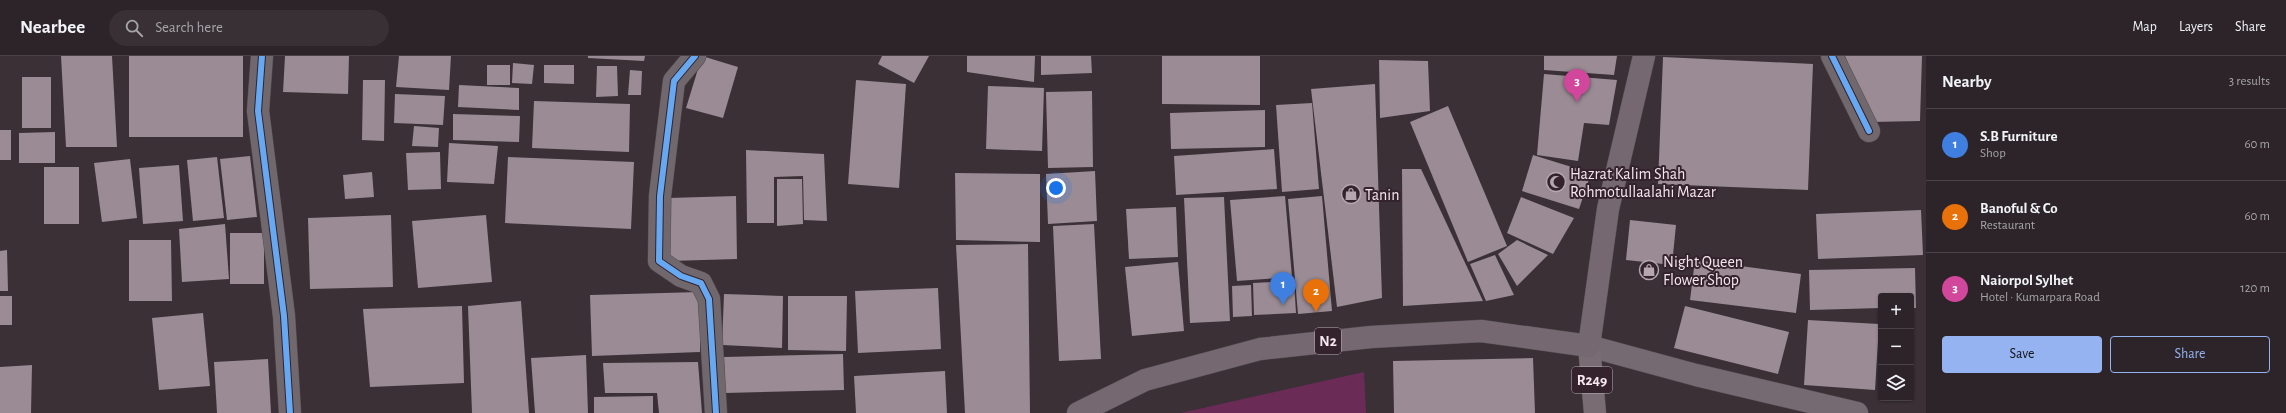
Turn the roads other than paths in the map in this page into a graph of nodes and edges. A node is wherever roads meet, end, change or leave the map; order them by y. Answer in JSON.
{"nodes":[{"id":1,"x":262,"y":56,"type":"edge"},
{"id":2,"x":695,"y":56,"type":"edge"},
{"id":3,"x":1644,"y":56,"type":"edge"},
{"id":4,"x":1832,"y":56,"type":"edge"},
{"id":5,"x":1869,"y":132,"type":"dead end"},
{"id":6,"x":1589,"y":346,"type":"junction"},
{"id":7,"x":290,"y":413,"type":"edge"},
{"id":8,"x":716,"y":413,"type":"edge"},
{"id":9,"x":1078,"y":413,"type":"edge"},
{"id":10,"x":1595,"y":413,"type":"edge"},
{"id":11,"x":1857,"y":413,"type":"edge"}],
"edges":[{"from":1,"to":7,"type":"street"},
{"from":2,"to":8,"type":"street"},
{"from":3,"to":6,"type":"highway"},
{"from":4,"to":5,"type":"street"},
{"from":6,"to":9,"type":"highway","number":"N2"},
{"from":6,"to":10,"type":"main road","number":"R249"},
{"from":6,"to":11,"type":"main road"}]}
